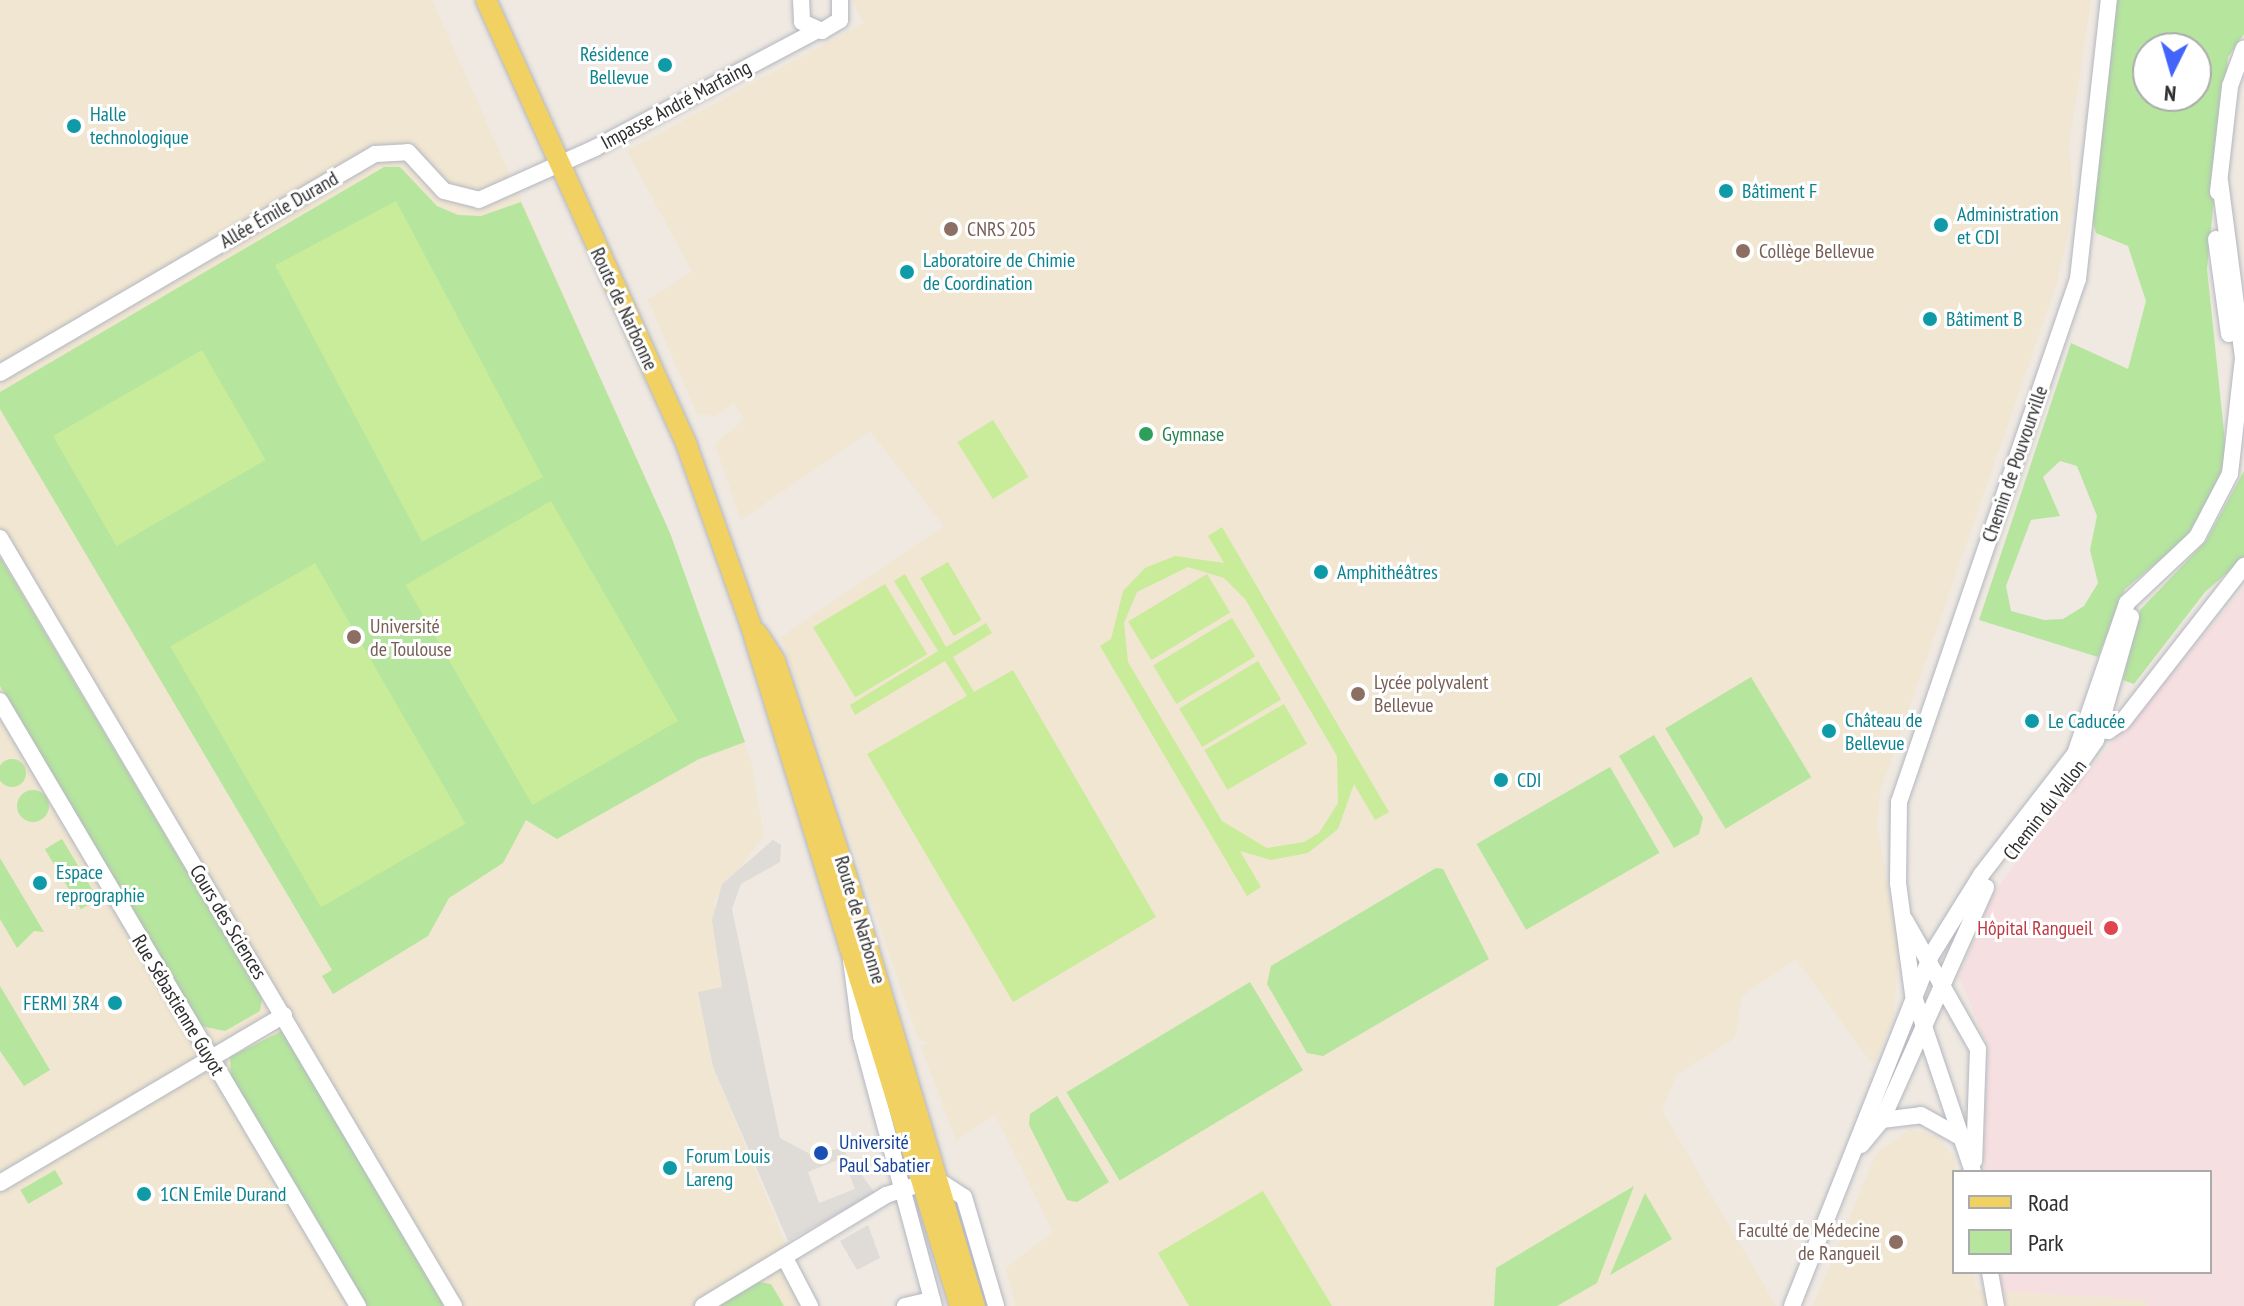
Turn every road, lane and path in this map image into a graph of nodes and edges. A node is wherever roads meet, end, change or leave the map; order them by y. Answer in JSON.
{"nodes":[{"id":1,"x":486,"y":0,"type":"edge"},
{"id":2,"x":801,"y":0,"type":"edge"},
{"id":3,"x":840,"y":0,"type":"edge"},
{"id":4,"x":2109,"y":0,"type":"edge"},
{"id":5,"x":809,"y":27,"type":"junction"},
{"id":6,"x":2244,"y":48,"type":"edge"},
{"id":7,"x":559,"y":163,"type":"junction"},
{"id":8,"x":2231,"y":282,"type":"edge"},
{"id":9,"x":0,"y":373,"type":"edge"},
{"id":10,"x":2243,"y":390,"type":"edge"},
{"id":11,"x":2240,"y":448,"type":"edge"},
{"id":12,"x":0,"y":538,"type":"edge"},
{"id":13,"x":2244,"y":566,"type":"edge"},
{"id":14,"x":750,"y":623,"type":"junction"},
{"id":15,"x":2137,"y":696,"type":"junction"},
{"id":16,"x":0,"y":701,"type":"edge"},
{"id":17,"x":2096,"y":715,"type":"junction"},
{"id":18,"x":1905,"y":919,"type":"junction"},
{"id":19,"x":1930,"y":957,"type":"junction"},
{"id":20,"x":851,"y":958,"type":"junction"},
{"id":21,"x":1943,"y":977,"type":"junction"},
{"id":22,"x":1913,"y":994,"type":"junction"},
{"id":23,"x":284,"y":1015,"type":"junction"},
{"id":24,"x":1923,"y":1022,"type":"junction"},
{"id":25,"x":208,"y":1055,"type":"junction"},
{"id":26,"x":1882,"y":1120,"type":"junction"},
{"id":27,"x":1962,"y":1138,"type":"junction"},
{"id":28,"x":1857,"y":1150,"type":"junction"},
{"id":29,"x":1972,"y":1170,"type":"edge"},
{"id":30,"x":1973,"y":1170,"type":"edge"},
{"id":31,"x":929,"y":1182,"type":"junction"},
{"id":32,"x":0,"y":1183,"type":"edge"},
{"id":33,"x":893,"y":1194,"type":"junction"},
{"id":34,"x":786,"y":1260,"type":"junction"},
{"id":35,"x":1990,"y":1274,"type":"edge"},
{"id":36,"x":933,"y":1303,"type":"edge"},
{"id":37,"x":358,"y":1306,"type":"edge"},
{"id":38,"x":454,"y":1306,"type":"edge"},
{"id":39,"x":703,"y":1306,"type":"edge"},
{"id":40,"x":810,"y":1306,"type":"edge"},
{"id":41,"x":908,"y":1306,"type":"edge"},
{"id":42,"x":960,"y":1306,"type":"edge"},
{"id":43,"x":975,"y":1306,"type":"edge"},
{"id":44,"x":996,"y":1306,"type":"edge"},
{"id":45,"x":1792,"y":1306,"type":"edge"},
{"id":46,"x":1996,"y":1306,"type":"edge"}],
"edges":[{"from":1,"to":7,"type":"main road","name":"Route de Narbonne"},
{"from":2,"to":5,"type":"street"},
{"from":3,"to":5,"type":"street","name":"Impasse André Marfaing"},
{"from":4,"to":18,"type":"street","name":"Chemin de Pouvourville"},
{"from":5,"to":7,"type":"street","name":"Impasse André Marfaing"},
{"from":6,"to":8,"type":"street","name":"Chemin du Vallon"},
{"from":7,"to":9,"type":"street","name":"Allée Émile Durand"},
{"from":7,"to":14,"type":"main road","name":"Route de Narbonne"},
{"from":8,"to":10,"type":"street","name":"Chemin du Vallon"},
{"from":10,"to":11,"type":"street","name":"Chemin du Vallon"},
{"from":11,"to":17,"type":"street","name":"Chemin du Vallon"},
{"from":12,"to":23,"type":"street","name":"Cours des Sciences"},
{"from":13,"to":15,"type":"street"},
{"from":14,"to":20,"type":"main road","name":"Route de Narbonne"},
{"from":14,"to":31,"type":"main road","name":"Route de Narbonne"},
{"from":15,"to":17,"type":"street"},
{"from":15,"to":17,"type":"street"},
{"from":16,"to":25,"type":"street","name":"Rue Sébastienne Guyot"},
{"from":17,"to":19,"type":"street","name":"Chemin du Vallon"},
{"from":17,"to":21,"type":"street","name":"Chemin du Vallon"},
{"from":18,"to":19,"type":"street","name":"Chemin de Pouvourville"},
{"from":18,"to":22,"type":"street","name":"Chemin de Pouvourville"},
{"from":19,"to":21,"type":"street","name":"Chemin de Pouvourville"},
{"from":19,"to":22,"type":"street","name":"Chemin du Vallon"},
{"from":20,"to":31,"type":"main road","name":"Route de Narbonne"},
{"from":20,"to":33,"type":"street","name":"Route de Narbonne"},
{"from":21,"to":24,"type":"street","name":"Chemin du Vallon"},
{"from":21,"to":30,"type":"street","name":"Chemin de Pouvourville"},
{"from":22,"to":24,"type":"street","name":"Chemin de Pouvourville"},
{"from":22,"to":28,"type":"street","name":"Chemin du Vallon"},
{"from":23,"to":25,"type":"street"},
{"from":23,"to":38,"type":"street","name":"Cours des Sciences"},
{"from":24,"to":26,"type":"street","name":"Chemin du Vallon"},
{"from":24,"to":27,"type":"street","name":"Chemin de Pouvourville"},
{"from":25,"to":32,"type":"street"},
{"from":25,"to":37,"type":"street","name":"Rue Sébastienne Guyot"},
{"from":26,"to":27,"type":"street"},
{"from":26,"to":28,"type":"street","name":"Chemin du Vallon"},
{"from":27,"to":29,"type":"street","name":"Chemin de Pouvourville"},
{"from":28,"to":45,"type":"street"},
{"from":31,"to":33,"type":"street"},
{"from":31,"to":42,"type":"main road","name":"Route de Narbonne"},
{"from":31,"to":43,"type":"main road","name":"Route de Narbonne"},
{"from":31,"to":44,"type":"street"},
{"from":33,"to":34,"type":"street"},
{"from":33,"to":36,"type":"street","name":"Route de Narbonne"},
{"from":34,"to":39,"type":"street"},
{"from":34,"to":40,"type":"street"},
{"from":35,"to":46,"type":"street"},
{"from":36,"to":41,"type":"street"}]}
